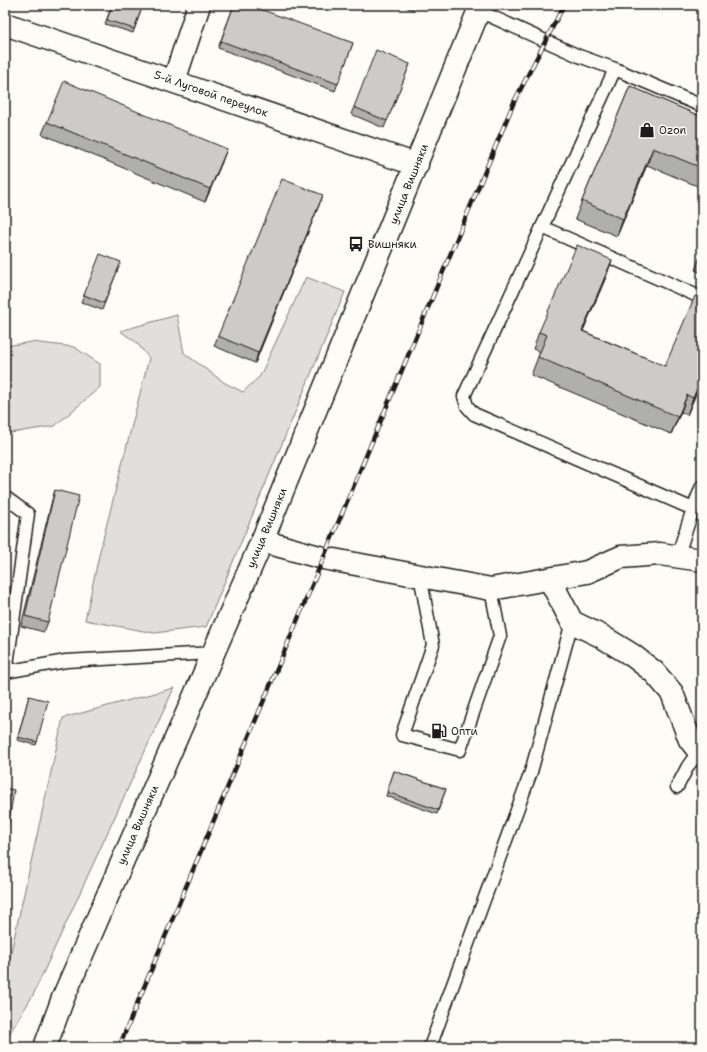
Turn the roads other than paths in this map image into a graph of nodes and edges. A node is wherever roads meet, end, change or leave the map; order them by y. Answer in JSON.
{"nodes":[{"id":1,"x":199,"y":5,"type":"edge"},
{"id":2,"x":480,"y":8,"type":"edge"},
{"id":3,"x":5,"y":24,"type":"edge"},
{"id":4,"x":615,"y":69,"type":"junction"},
{"id":5,"x":174,"y":81,"type":"junction"},
{"id":6,"x":702,"y":106,"type":"edge"},
{"id":7,"x":417,"y":165,"type":"junction"},
{"id":8,"x":542,"y":227,"type":"junction"},
{"id":9,"x":702,"y":298,"type":"edge"},
{"id":10,"x":702,"y":486,"type":"edge"},
{"id":11,"x":5,"y":497,"type":"edge"},
{"id":12,"x":693,"y":509,"type":"junction"},
{"id":13,"x":262,"y":541,"type":"junction"},
{"id":14,"x":677,"y":556,"type":"junction"},
{"id":15,"x":702,"y":560,"type":"edge"},
{"id":16,"x":420,"y":575,"type":"junction"},
{"id":17,"x":550,"y":580,"type":"junction"},
{"id":18,"x":491,"y":589,"type":"junction"},
{"id":19,"x":572,"y":622,"type":"junction"},
{"id":20,"x":213,"y":653,"type":"junction"},
{"id":21,"x":5,"y":672,"type":"edge"},
{"id":22,"x":700,"y":753,"type":"edge"},
{"id":23,"x":677,"y":787,"type":"dead end"},
{"id":24,"x":45,"y":1047,"type":"edge"},
{"id":25,"x":430,"y":1047,"type":"edge"}],
"edges":[{"from":1,"to":5,"type":"street"},
{"from":2,"to":4,"type":"lane"},
{"from":2,"to":7,"type":"street","name":"улица Вишняки"},
{"from":3,"to":5,"type":"street","name":"5-й Луговой переулок"},
{"from":4,"to":6,"type":"lane"},
{"from":4,"to":8,"type":"lane"},
{"from":5,"to":7,"type":"street","name":"5-й Луговой переулок"},
{"from":7,"to":13,"type":"street","name":"улица Вишняки"},
{"from":8,"to":9,"type":"lane"},
{"from":8,"to":12,"type":"lane"},
{"from":10,"to":12,"type":"lane"},
{"from":11,"to":21,"type":"lane"},
{"from":12,"to":14,"type":"lane"},
{"from":13,"to":16,"type":"street"},
{"from":13,"to":20,"type":"street","name":"улица Вишняки"},
{"from":14,"to":15,"type":"street"},
{"from":14,"to":17,"type":"street"},
{"from":16,"to":18,"type":"street"},
{"from":16,"to":18,"type":"lane"},
{"from":17,"to":18,"type":"street"},
{"from":17,"to":19,"type":"street"},
{"from":19,"to":22,"type":"street"},
{"from":19,"to":25,"type":"lane"},
{"from":20,"to":21,"type":"lane"},
{"from":20,"to":24,"type":"street","name":"улица Вишняки"},
{"from":22,"to":23,"type":"lane"}]}
